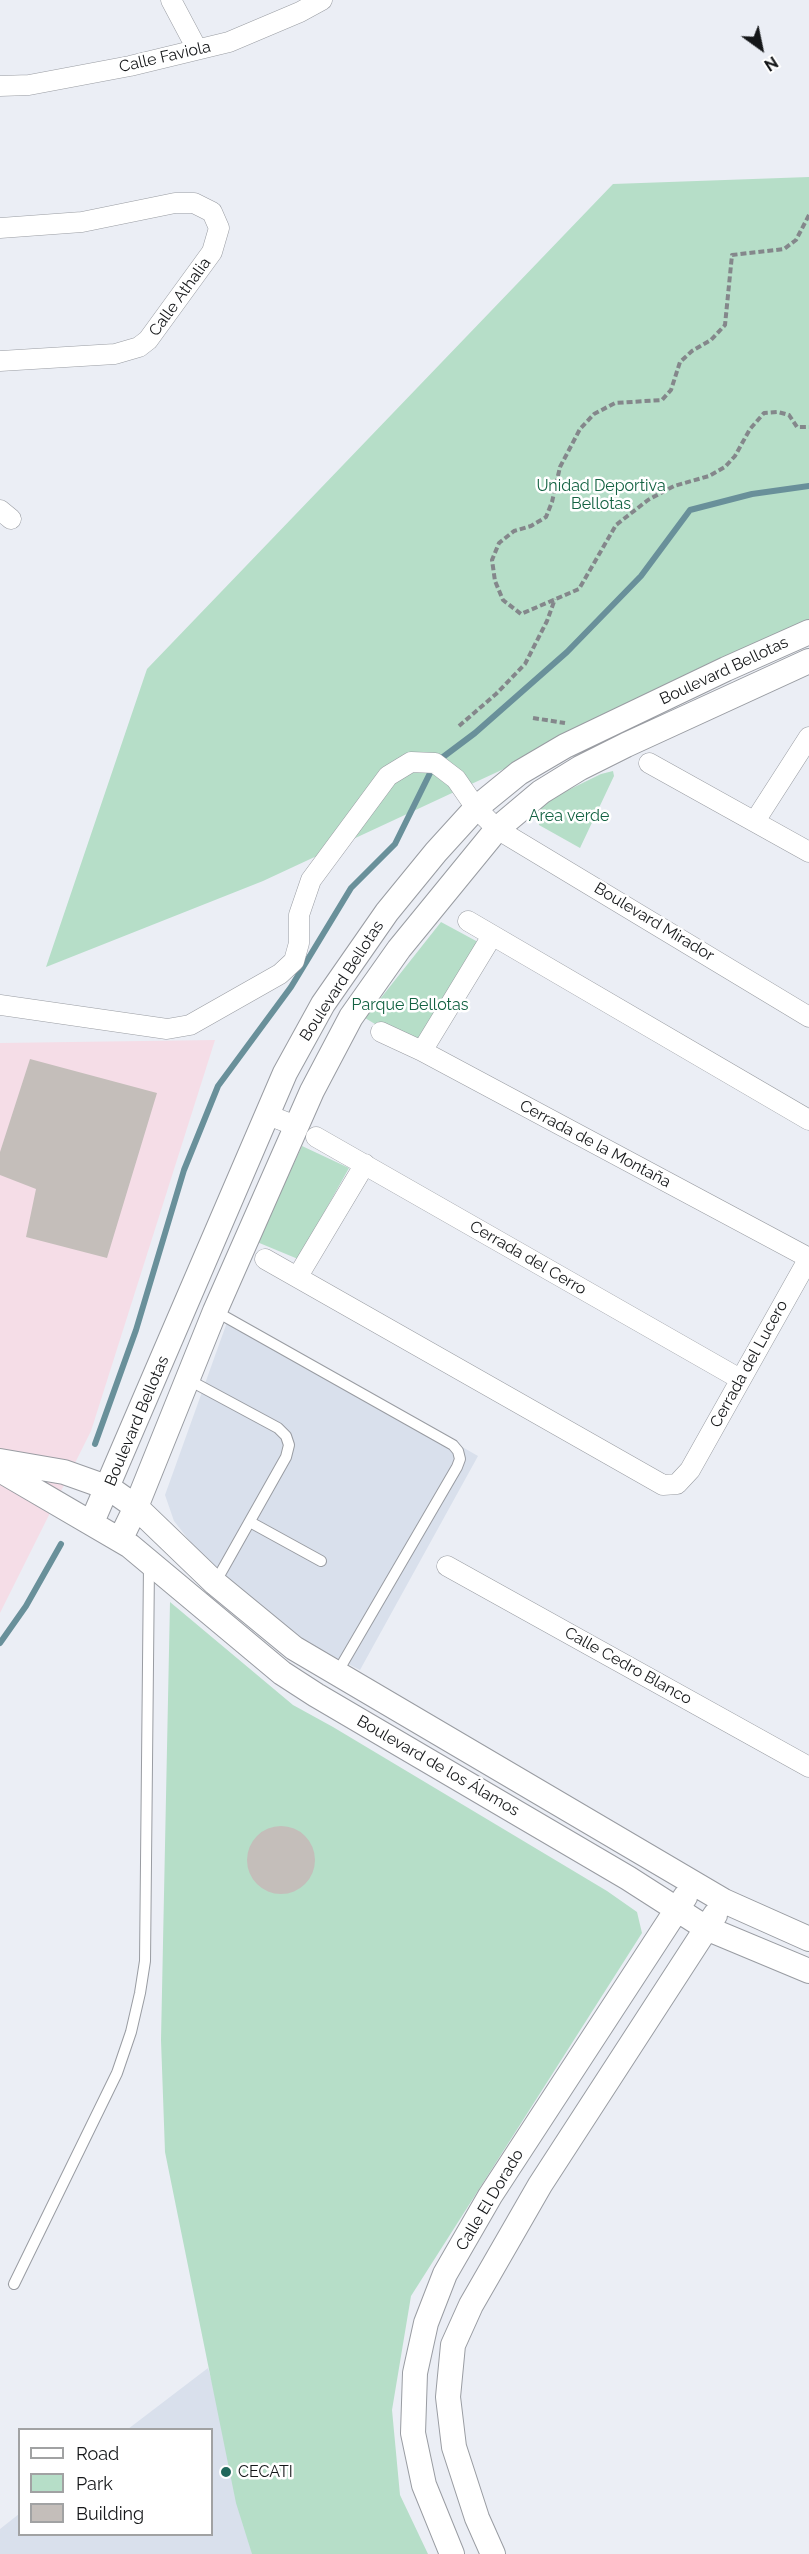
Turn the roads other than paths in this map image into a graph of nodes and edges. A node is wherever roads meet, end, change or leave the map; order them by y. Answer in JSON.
{"nodes":[{"id":1,"x":171,"y":0,"type":"edge"},
{"id":2,"x":322,"y":0,"type":"edge"},
{"id":3,"x":197,"y":49,"type":"junction"},
{"id":4,"x":0,"y":86,"type":"edge"},
{"id":5,"x":0,"y":228,"type":"edge"},
{"id":6,"x":0,"y":361,"type":"edge"},
{"id":7,"x":806,"y":641,"type":"edge"},
{"id":8,"x":809,"y":661,"type":"edge"},
{"id":9,"x":601,"y":729,"type":"junction"},
{"id":10,"x":809,"y":737,"type":"edge"},
{"id":11,"x":626,"y":745,"type":"junction"},
{"id":12,"x":649,"y":763,"type":"dead end"},
{"id":13,"x":476,"y":808,"type":"junction"},
{"id":14,"x":756,"y":821,"type":"junction"},
{"id":15,"x":497,"y":829,"type":"junction"},
{"id":16,"x":809,"y":852,"type":"edge"},
{"id":17,"x":468,"y":921,"type":"dead end"},
{"id":18,"x":492,"y":936,"type":"junction"},
{"id":19,"x":323,"y":1004,"type":"junction"},
{"id":20,"x":0,"y":1005,"type":"edge"},
{"id":21,"x":351,"y":1017,"type":"junction"},
{"id":22,"x":809,"y":1017,"type":"edge"},
{"id":23,"x":381,"y":1032,"type":"dead end"},
{"id":24,"x":422,"y":1051,"type":"junction"},
{"id":25,"x":268,"y":1114,"type":"junction"},
{"id":26,"x":809,"y":1120,"type":"edge"},
{"id":27,"x":306,"y":1132,"type":"junction"},
{"id":28,"x":365,"y":1164,"type":"junction"},
{"id":29,"x":216,"y":1237,"type":"junction"},
{"id":30,"x":242,"y":1249,"type":"junction"},
{"id":31,"x":809,"y":1258,"type":"edge"},
{"id":32,"x":265,"y":1259,"type":"dead end"},
{"id":33,"x":298,"y":1276,"type":"junction"},
{"id":34,"x":215,"y":1311,"type":"junction"},
{"id":35,"x":187,"y":1379,"type":"junction"},
{"id":36,"x":740,"y":1379,"type":"junction"},
{"id":37,"x":0,"y":1461,"type":"edge"},
{"id":38,"x":0,"y":1470,"type":"edge"},
{"id":39,"x":109,"y":1488,"type":"junction"},
{"id":40,"x":136,"y":1507,"type":"junction"},
{"id":41,"x":92,"y":1522,"type":"junction"},
{"id":42,"x":250,"y":1522,"type":"junction"},
{"id":43,"x":120,"y":1540,"type":"junction"},
{"id":44,"x":321,"y":1561,"type":"dead end"},
{"id":45,"x":149,"y":1562,"type":"junction"},
{"id":46,"x":447,"y":1566,"type":"dead end"},
{"id":47,"x":215,"y":1583,"type":"junction"},
{"id":48,"x":337,"y":1674,"type":"junction"},
{"id":49,"x":809,"y":1767,"type":"edge"},
{"id":50,"x":694,"y":1882,"type":"junction"},
{"id":51,"x":724,"y":1900,"type":"junction"},
{"id":52,"x":676,"y":1910,"type":"junction"},
{"id":53,"x":706,"y":1928,"type":"junction"},
{"id":54,"x":809,"y":1939,"type":"edge"},
{"id":55,"x":809,"y":1971,"type":"edge"},
{"id":56,"x":14,"y":2284,"type":"dead end"},
{"id":57,"x":452,"y":2554,"type":"edge"},
{"id":58,"x":493,"y":2554,"type":"edge"}],
"edges":[{"from":1,"to":3,"type":"street"},
{"from":2,"to":3,"type":"street","name":"Calle Faviola"},
{"from":3,"to":4,"type":"street","name":"Calle Faviola"},
{"from":5,"to":6,"type":"street","name":"Calle Athalia"},
{"from":7,"to":9,"type":"street","name":"Boulevard Bellotas"},
{"from":8,"to":11,"type":"street","name":"Boulevard Bellotas"},
{"from":9,"to":11,"type":"street"},
{"from":9,"to":13,"type":"street","name":"Boulevard Bellotas"},
{"from":10,"to":14,"type":"street"},
{"from":11,"to":15,"type":"street","name":"Boulevard Bellotas"},
{"from":12,"to":14,"type":"street"},
{"from":13,"to":15,"type":"street","name":"Boulevard Mirador"},
{"from":13,"to":19,"type":"street","name":"Boulevard Bellotas"},
{"from":13,"to":20,"type":"street","name":"Boulevard Mirador"},
{"from":14,"to":16,"type":"street"},
{"from":15,"to":21,"type":"street","name":"Boulevard Bellotas"},
{"from":15,"to":22,"type":"street","name":"Boulevard Mirador"},
{"from":17,"to":18,"type":"street"},
{"from":18,"to":24,"type":"street"},
{"from":18,"to":26,"type":"street"},
{"from":19,"to":21,"type":"street"},
{"from":19,"to":25,"type":"street","name":"Boulevard Bellotas"},
{"from":21,"to":27,"type":"street","name":"Boulevard Bellotas"},
{"from":23,"to":24,"type":"street","name":"Cerrada de la Montaña"},
{"from":24,"to":31,"type":"street","name":"Cerrada de la Montaña"},
{"from":25,"to":27,"type":"street","name":"Cerrada del Cerro"},
{"from":25,"to":29,"type":"street","name":"Boulevard Bellotas"},
{"from":27,"to":28,"type":"street","name":"Cerrada del Cerro"},
{"from":27,"to":30,"type":"street","name":"Boulevard Bellotas"},
{"from":28,"to":33,"type":"street"},
{"from":28,"to":36,"type":"street","name":"Cerrada del Cerro"},
{"from":29,"to":30,"type":"street"},
{"from":29,"to":39,"type":"street","name":"Boulevard Bellotas"},
{"from":30,"to":34,"type":"street","name":"Boulevard Bellotas"},
{"from":31,"to":36,"type":"street","name":"Cerrada del Lucero"},
{"from":32,"to":33,"type":"street"},
{"from":33,"to":36,"type":"street","name":"Cerrada del Lucero"},
{"from":34,"to":35,"type":"street","name":"Boulevard Bellotas"},
{"from":34,"to":48,"type":"lane"},
{"from":35,"to":40,"type":"street","name":"Boulevard Bellotas"},
{"from":35,"to":42,"type":"lane"},
{"from":37,"to":39,"type":"street","name":"Boulevard de los Álamos"},
{"from":38,"to":41,"type":"street","name":"Boulevard de los Álamos"},
{"from":39,"to":40,"type":"street","name":"Boulevard de los Álamos"},
{"from":39,"to":41,"type":"street","name":"Boulevard Bellotas"},
{"from":40,"to":43,"type":"street","name":"Boulevard Bellotas"},
{"from":40,"to":47,"type":"street","name":"Boulevard de los Álamos"},
{"from":41,"to":43,"type":"street","name":"Boulevard de los Álamos"},
{"from":42,"to":44,"type":"lane"},
{"from":42,"to":47,"type":"lane"},
{"from":43,"to":45,"type":"street","name":"Boulevard de los Álamos"},
{"from":45,"to":52,"type":"street","name":"Boulevard de los Álamos"},
{"from":45,"to":56,"type":"lane"},
{"from":46,"to":49,"type":"street","name":"Calle Cedro Blanco"},
{"from":47,"to":48,"type":"street","name":"Boulevard de los Álamos"},
{"from":48,"to":50,"type":"street","name":"Boulevard de los Álamos"},
{"from":50,"to":51,"type":"street","name":"Boulevard de los Álamos"},
{"from":50,"to":52,"type":"street","name":"Calle El Dorado"},
{"from":51,"to":53,"type":"street"},
{"from":51,"to":54,"type":"street","name":"Boulevard de los Álamos"},
{"from":52,"to":53,"type":"street","name":"Boulevard de los Álamos"},
{"from":52,"to":57,"type":"street","name":"Calle El Dorado"},
{"from":53,"to":55,"type":"street","name":"Boulevard de los Álamos"},
{"from":53,"to":58,"type":"street"}]}
